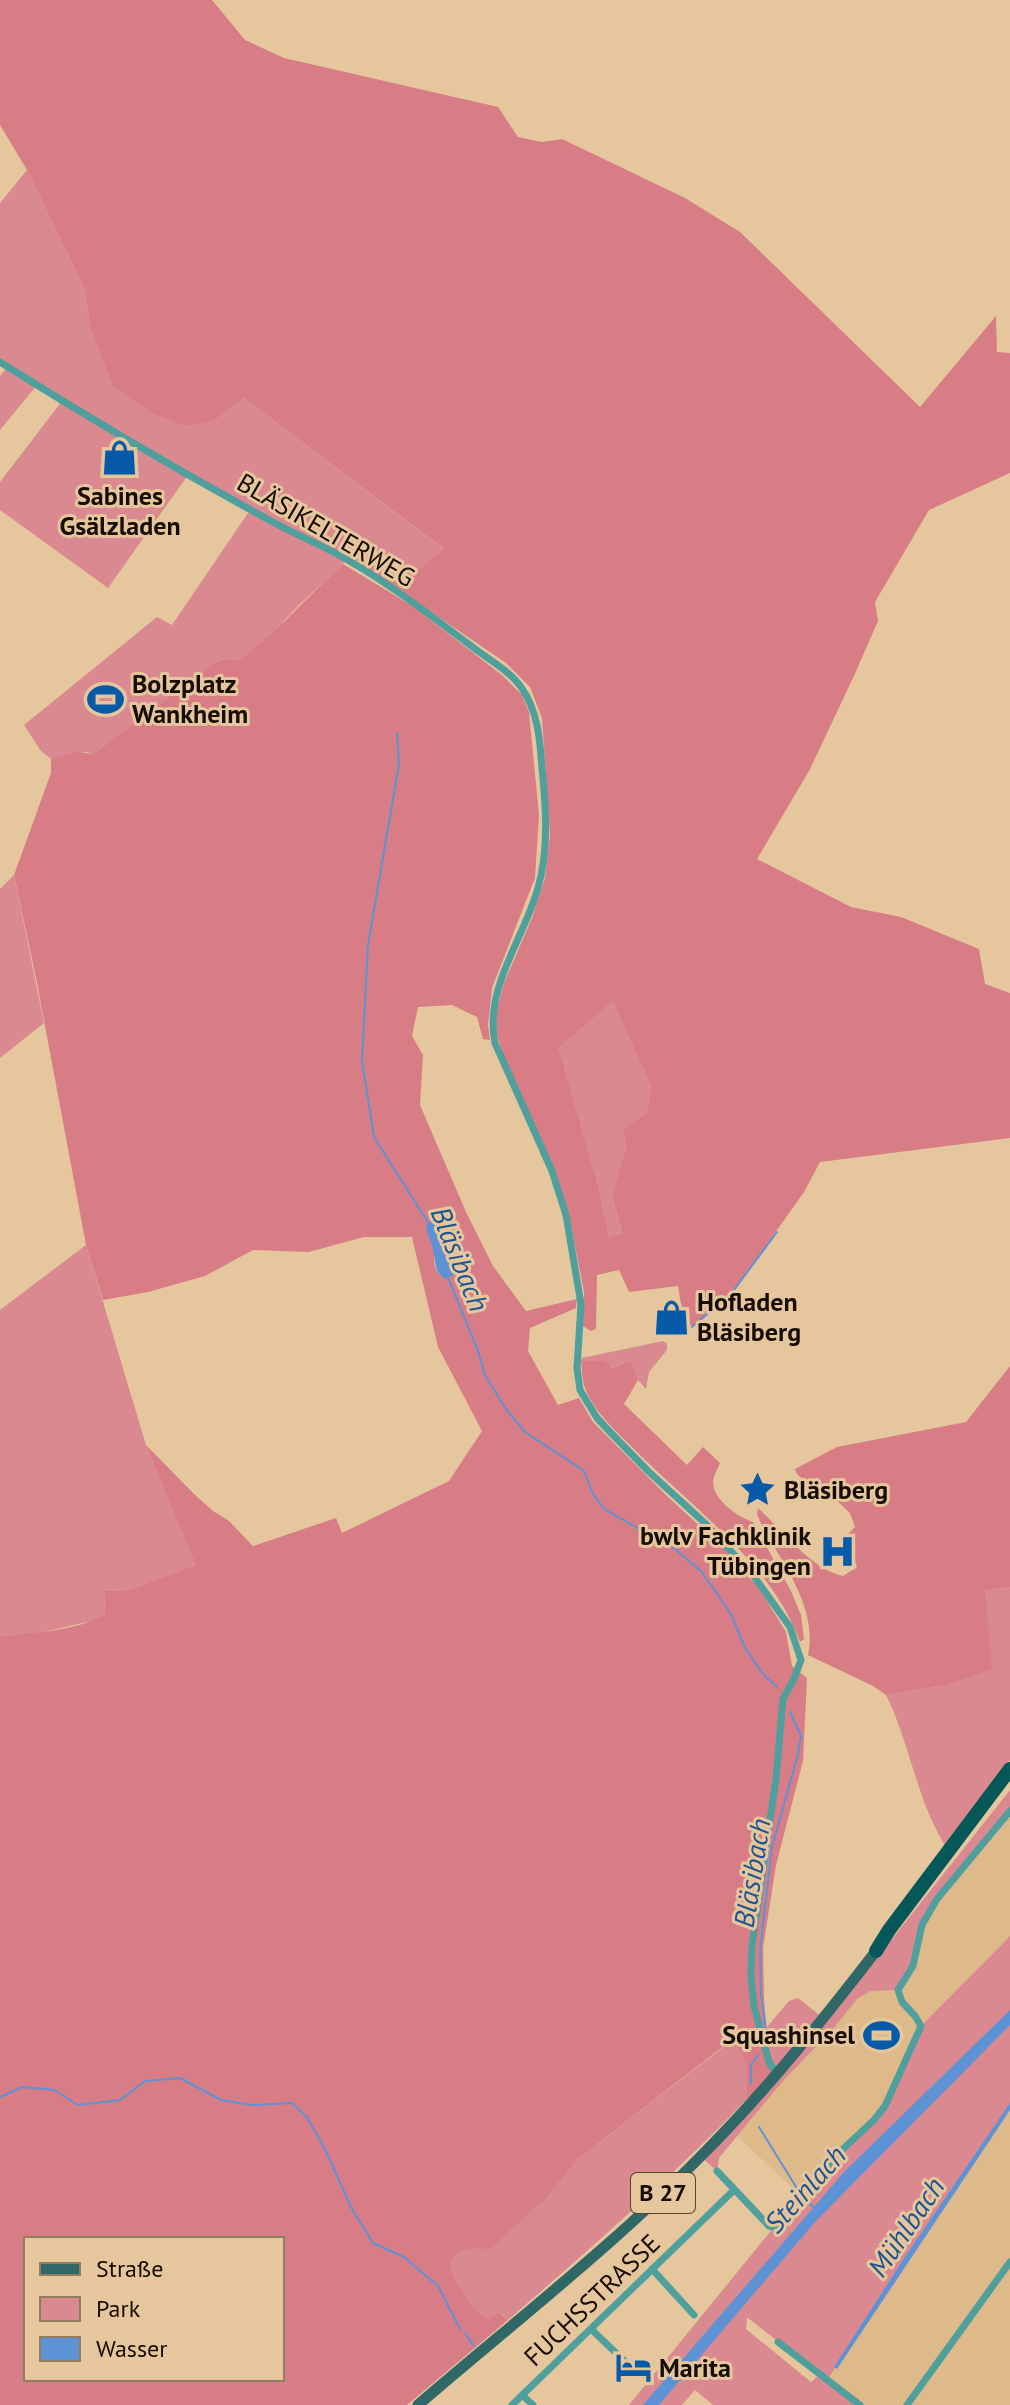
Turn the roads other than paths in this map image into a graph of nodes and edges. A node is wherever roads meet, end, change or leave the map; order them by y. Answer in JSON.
{"nodes":[{"id":1,"x":0,"y":362,"type":"edge"},
{"id":2,"x":1010,"y":1769,"type":"edge"},
{"id":3,"x":1010,"y":1786,"type":"edge"},
{"id":4,"x":1010,"y":1811,"type":"edge"},
{"id":5,"x":876,"y":1951,"type":"junction"},
{"id":6,"x":777,"y":2074,"type":"junction"},
{"id":7,"x":717,"y":2171,"type":"dead end"},
{"id":8,"x":734,"y":2190,"type":"junction"},
{"id":9,"x":1010,"y":2262,"type":"edge"},
{"id":10,"x":652,"y":2269,"type":"junction"},
{"id":11,"x":694,"y":2315,"type":"dead end"},
{"id":12,"x":591,"y":2329,"type":"junction"},
{"id":13,"x":778,"y":2342,"type":"dead end"},
{"id":14,"x":636,"y":2372,"type":"dead end"},
{"id":15,"x":522,"y":2395,"type":"junction"},
{"id":16,"x":418,"y":2405,"type":"edge"},
{"id":17,"x":512,"y":2405,"type":"edge"},
{"id":18,"x":533,"y":2405,"type":"edge"},
{"id":19,"x":860,"y":2405,"type":"edge"},
{"id":20,"x":907,"y":2405,"type":"edge"}],
"edges":[{"from":1,"to":6,"type":"street","name":"BLÄSIKELTERWEG"},
{"from":2,"to":5,"type":"highway","number":"B 27"},
{"from":3,"to":5,"type":"highway","number":"B 27"},
{"from":4,"to":8,"type":"street"},
{"from":5,"to":6,"type":"main road","number":"B 27"},
{"from":6,"to":16,"type":"main road","number":"B 27"},
{"from":7,"to":8,"type":"street"},
{"from":8,"to":10,"type":"street","name":"FUCHSSTRASSE"},
{"from":9,"to":20,"type":"street"},
{"from":10,"to":11,"type":"street"},
{"from":10,"to":12,"type":"street","name":"FUCHSSTRASSE"},
{"from":12,"to":14,"type":"street"},
{"from":12,"to":15,"type":"street","name":"FUCHSSTRASSE"},
{"from":13,"to":19,"type":"street"},
{"from":15,"to":17,"type":"street","name":"FUCHSSTRASSE"},
{"from":15,"to":18,"type":"street"}]}
